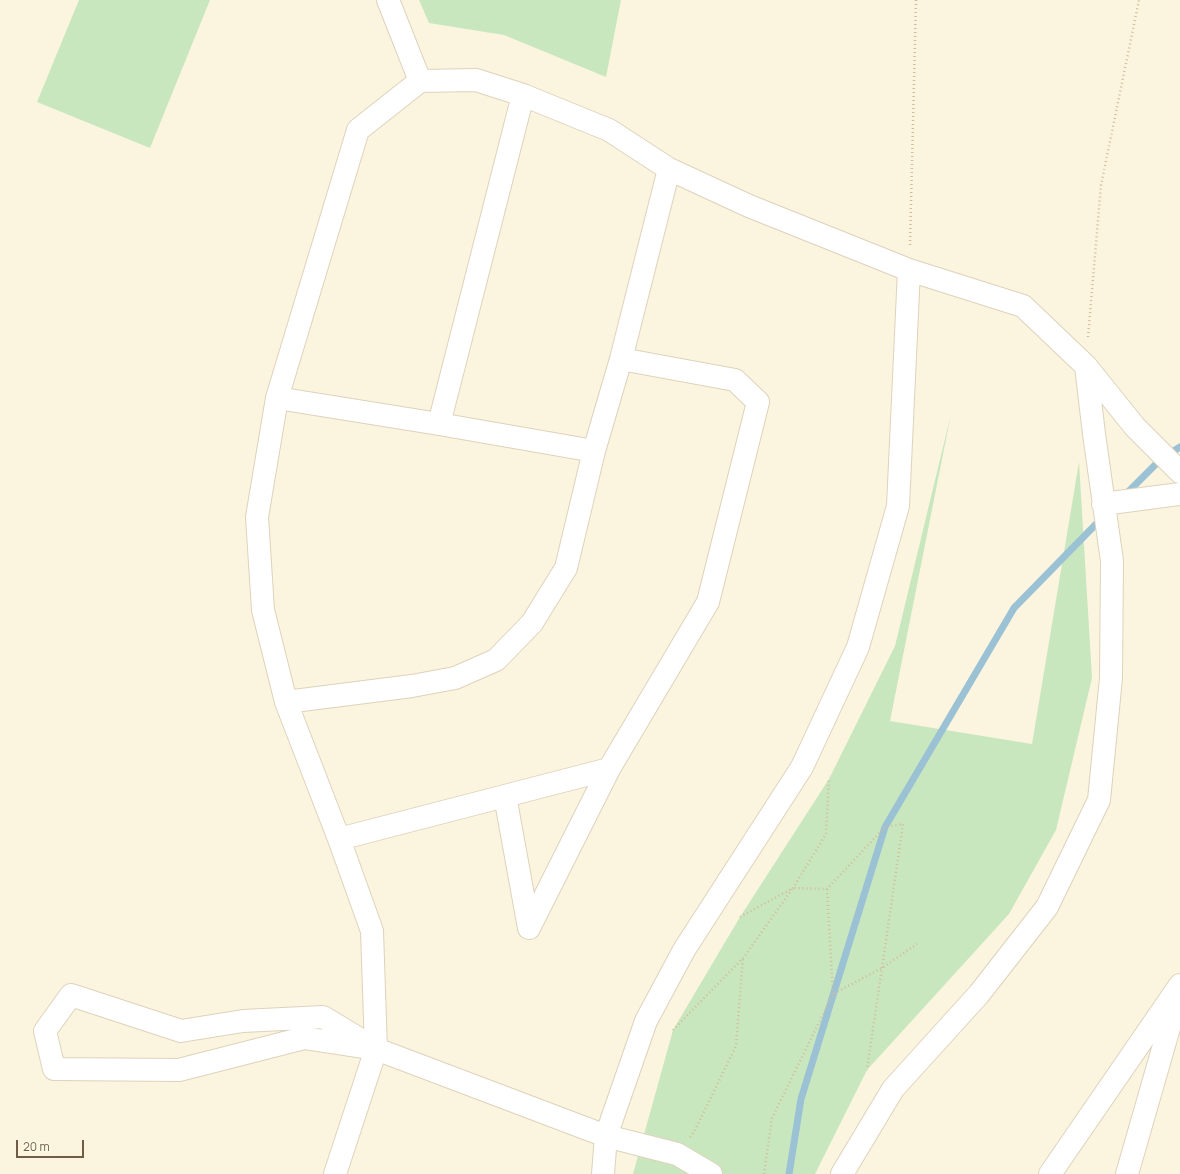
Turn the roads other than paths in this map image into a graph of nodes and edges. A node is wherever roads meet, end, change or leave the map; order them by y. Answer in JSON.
{"nodes":[{"id":1,"x":388,"y":0,"type":"edge"},
{"id":2,"x":420,"y":81,"type":"junction"},
{"id":3,"x":523,"y":96,"type":"junction"},
{"id":4,"x":669,"y":169,"type":"junction"},
{"id":5,"x":909,"y":270,"type":"junction"},
{"id":6,"x":620,"y":359,"type":"junction"},
{"id":7,"x":1086,"y":366,"type":"junction"},
{"id":8,"x":277,"y":398,"type":"junction"},
{"id":9,"x":439,"y":424,"type":"junction"},
{"id":10,"x":594,"y":451,"type":"junction"},
{"id":11,"x":1180,"y":472,"type":"edge"},
{"id":12,"x":1180,"y":494,"type":"edge"},
{"id":13,"x":1103,"y":504,"type":"junction"},
{"id":14,"x":286,"y":702,"type":"junction"},
{"id":15,"x":609,"y":769,"type":"junction"},
{"id":16,"x":505,"y":796,"type":"junction"},
{"id":17,"x":338,"y":839,"type":"junction"},
{"id":18,"x":1180,"y":985,"type":"edge"},
{"id":19,"x":1180,"y":990,"type":"edge"},
{"id":20,"x":376,"y":1049,"type":"junction"},
{"id":21,"x":606,"y":1136,"type":"junction"},
{"id":22,"x":335,"y":1174,"type":"edge"},
{"id":23,"x":603,"y":1174,"type":"edge"},
{"id":24,"x":711,"y":1174,"type":"edge"},
{"id":25,"x":842,"y":1174,"type":"edge"},
{"id":26,"x":1050,"y":1174,"type":"edge"},
{"id":27,"x":1127,"y":1174,"type":"edge"}],
"edges":[{"from":1,"to":2,"type":"street"},
{"from":2,"to":3,"type":"street"},
{"from":2,"to":8,"type":"street"},
{"from":3,"to":4,"type":"street"},
{"from":3,"to":9,"type":"street"},
{"from":4,"to":5,"type":"street"},
{"from":4,"to":6,"type":"street"},
{"from":5,"to":7,"type":"street"},
{"from":5,"to":21,"type":"street"},
{"from":6,"to":10,"type":"street"},
{"from":6,"to":15,"type":"street"},
{"from":7,"to":11,"type":"street"},
{"from":7,"to":13,"type":"street"},
{"from":8,"to":9,"type":"street"},
{"from":8,"to":14,"type":"street"},
{"from":9,"to":10,"type":"street"},
{"from":10,"to":14,"type":"street"},
{"from":12,"to":13,"type":"street"},
{"from":13,"to":25,"type":"street"},
{"from":14,"to":17,"type":"street"},
{"from":15,"to":16,"type":"street"},
{"from":15,"to":16,"type":"street"},
{"from":16,"to":17,"type":"street"},
{"from":17,"to":20,"type":"street"},
{"from":18,"to":26,"type":"street"},
{"from":19,"to":27,"type":"street"},
{"from":20,"to":20,"type":"street"},
{"from":20,"to":21,"type":"street"},
{"from":20,"to":22,"type":"street"},
{"from":21,"to":23,"type":"street"},
{"from":21,"to":24,"type":"street"}]}
